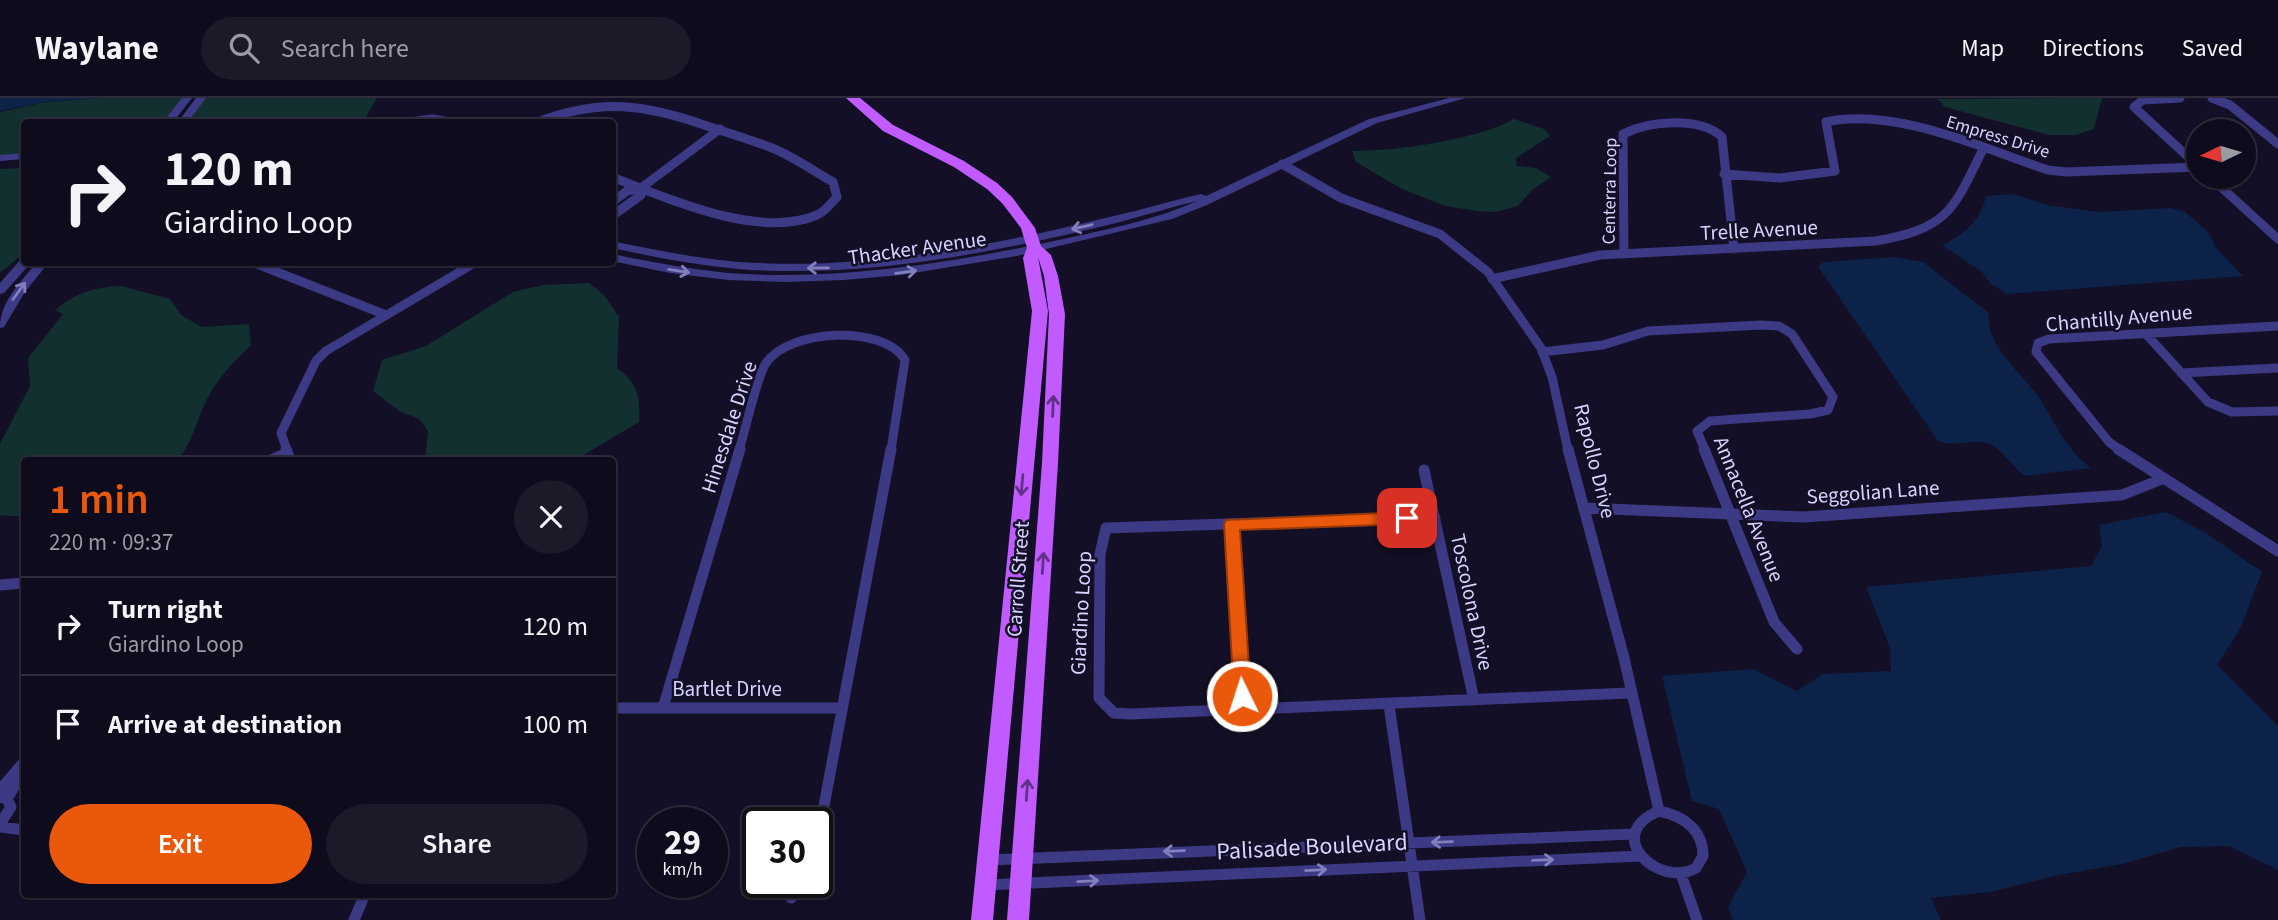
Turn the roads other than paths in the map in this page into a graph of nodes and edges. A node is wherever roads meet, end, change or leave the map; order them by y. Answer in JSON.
{"nodes":[{"id":1,"x":187,"y":98,"type":"edge"},
{"id":2,"x":201,"y":98,"type":"edge"},
{"id":3,"x":852,"y":98,"type":"edge"},
{"id":4,"x":1461,"y":98,"type":"edge"},
{"id":5,"x":2180,"y":98,"type":"edge"},
{"id":6,"x":2212,"y":98,"type":"edge"},
{"id":7,"x":170,"y":119,"type":"edge"},
{"id":8,"x":185,"y":119,"type":"edge"},
{"id":9,"x":543,"y":119,"type":"edge"},
{"id":10,"x":720,"y":130,"type":"junction"},
{"id":11,"x":2278,"y":144,"type":"edge"},
{"id":12,"x":1983,"y":149,"type":"junction"},
{"id":13,"x":2186,"y":155,"type":"edge"},
{"id":14,"x":21,"y":156,"type":"edge"},
{"id":15,"x":0,"y":158,"type":"edge"},
{"id":16,"x":1282,"y":164,"type":"junction"},
{"id":17,"x":21,"y":165,"type":"edge"},
{"id":18,"x":0,"y":167,"type":"edge"},
{"id":19,"x":2186,"y":167,"type":"edge"},
{"id":20,"x":1724,"y":174,"type":"junction"},
{"id":21,"x":616,"y":178,"type":"edge"},
{"id":22,"x":641,"y":187,"type":"junction"},
{"id":23,"x":2223,"y":189,"type":"edge"},
{"id":24,"x":616,"y":199,"type":"edge"},
{"id":25,"x":616,"y":213,"type":"edge"},
{"id":26,"x":2278,"y":239,"type":"edge"},
{"id":27,"x":1032,"y":243,"type":"junction"},
{"id":28,"x":616,"y":245,"type":"edge"},
{"id":29,"x":1734,"y":249,"type":"junction"},
{"id":30,"x":1624,"y":254,"type":"junction"},
{"id":31,"x":616,"y":258,"type":"edge"},
{"id":32,"x":21,"y":266,"type":"edge"},
{"id":33,"x":41,"y":266,"type":"edge"},
{"id":34,"x":262,"y":266,"type":"edge"},
{"id":35,"x":469,"y":266,"type":"edge"},
{"id":36,"x":1492,"y":279,"type":"junction"},
{"id":37,"x":0,"y":290,"type":"edge"},
{"id":38,"x":386,"y":315,"type":"junction"},
{"id":39,"x":0,"y":324,"type":"edge"},
{"id":40,"x":2278,"y":326,"type":"edge"},
{"id":41,"x":2146,"y":334,"type":"junction"},
{"id":42,"x":1037,"y":344,"type":"junction"},
{"id":43,"x":1542,"y":352,"type":"junction"},
{"id":44,"x":2278,"y":368,"type":"edge"},
{"id":45,"x":2182,"y":373,"type":"junction"},
{"id":46,"x":2278,"y":411,"type":"edge"},
{"id":47,"x":288,"y":457,"type":"edge"},
{"id":48,"x":1050,"y":463,"type":"junction"},
{"id":49,"x":1424,"y":470,"type":"dead end"},
{"id":50,"x":2162,"y":479,"type":"junction"},
{"id":51,"x":1584,"y":508,"type":"junction"},
{"id":52,"x":1731,"y":516,"type":"junction"},
{"id":53,"x":1435,"y":517,"type":"junction"},
{"id":54,"x":1232,"y":524,"type":"junction"},
{"id":55,"x":2278,"y":551,"type":"edge"},
{"id":56,"x":21,"y":583,"type":"edge"},
{"id":57,"x":0,"y":585,"type":"edge"},
{"id":58,"x":1797,"y":649,"type":"dead end"},
{"id":59,"x":1630,"y":693,"type":"junction"},
{"id":60,"x":1474,"y":701,"type":"junction"},
{"id":61,"x":1389,"y":705,"type":"junction"},
{"id":62,"x":616,"y":708,"type":"edge"},
{"id":63,"x":663,"y":708,"type":"junction"},
{"id":64,"x":842,"y":708,"type":"junction"},
{"id":65,"x":1243,"y":710,"type":"junction"},
{"id":66,"x":21,"y":767,"type":"edge"},
{"id":67,"x":21,"y":775,"type":"edge"},
{"id":68,"x":4,"y":798,"type":"edge"},
{"id":69,"x":21,"y":806,"type":"edge"},
{"id":70,"x":824,"y":807,"type":"edge"},
{"id":71,"x":1659,"y":811,"type":"junction"},
{"id":72,"x":0,"y":826,"type":"edge"},
{"id":73,"x":21,"y":830,"type":"edge"},
{"id":74,"x":1633,"y":834,"type":"junction"},
{"id":75,"x":1410,"y":843,"type":"junction"},
{"id":76,"x":1642,"y":856,"type":"junction"},
{"id":77,"x":1022,"y":858,"type":"junction"},
{"id":78,"x":988,"y":860,"type":"junction"},
{"id":79,"x":1413,"y":864,"type":"junction"},
{"id":80,"x":1681,"y":874,"type":"junction"},
{"id":81,"x":985,"y":885,"type":"junction"},
{"id":82,"x":1020,"y":885,"type":"junction"},
{"id":83,"x":363,"y":898,"type":"edge"},
{"id":84,"x":354,"y":920,"type":"edge"},
{"id":85,"x":982,"y":920,"type":"edge"},
{"id":86,"x":1018,"y":920,"type":"edge"},
{"id":87,"x":1420,"y":920,"type":"edge"},
{"id":88,"x":1697,"y":920,"type":"edge"}],
"edges":[{"from":1,"to":7,"type":"street"},
{"from":2,"to":8,"type":"street"},
{"from":3,"to":27,"type":"main road","name":"Carroll Street"},
{"from":4,"to":16,"type":"street","name":"Thacker Avenue"},
{"from":5,"to":13,"type":"street"},
{"from":6,"to":11,"type":"street"},
{"from":9,"to":10,"type":"street"},
{"from":10,"to":22,"type":"street"},
{"from":10,"to":22,"type":"street"},
{"from":12,"to":19,"type":"street","name":"Empress Drive"},
{"from":12,"to":20,"type":"street","name":"Empress Drive"},
{"from":12,"to":29,"type":"street","name":"Trelle Avenue"},
{"from":14,"to":15,"type":"street"},
{"from":16,"to":27,"type":"street","name":"Thacker Avenue"},
{"from":16,"to":36,"type":"street","name":"Rapollo Drive"},
{"from":17,"to":18,"type":"street"},
{"from":20,"to":29,"type":"street","name":"Centerra Loop"},
{"from":20,"to":30,"type":"street","name":"Centerra Loop"},
{"from":21,"to":22,"type":"street"},
{"from":22,"to":24,"type":"street"},
{"from":22,"to":25,"type":"street"},
{"from":23,"to":26,"type":"street"},
{"from":27,"to":28,"type":"street","name":"Thacker Avenue","one_way":true},
{"from":31,"to":27,"type":"street","name":"Thacker Avenue","one_way":true},
{"from":27,"to":42,"type":"main road","name":"Carroll Street"},
{"from":48,"to":27,"type":"main road","name":"Carroll Street","one_way":true},
{"from":29,"to":30,"type":"street","name":"Trelle Avenue"},
{"from":30,"to":36,"type":"street","name":"Trelle Avenue"},
{"from":32,"to":37,"type":"street"},
{"from":39,"to":33,"type":"street","one_way":true},
{"from":34,"to":38,"type":"street"},
{"from":35,"to":38,"type":"street"},
{"from":36,"to":43,"type":"street","name":"Rapollo Drive"},
{"from":38,"to":47,"type":"street"},
{"from":40,"to":41,"type":"street","name":"Chantilly Avenue"},
{"from":41,"to":45,"type":"street"},
{"from":41,"to":50,"type":"street","name":"Chantilly Avenue"},
{"from":42,"to":48,"type":"main road"},
{"from":42,"to":78,"type":"main road","name":"Carroll Street","one_way":true},
{"from":43,"to":51,"type":"street","name":"Rapollo Drive"},
{"from":43,"to":52,"type":"street","name":"Annacella Avenue"},
{"from":44,"to":45,"type":"street"},
{"from":45,"to":46,"type":"street"},
{"from":77,"to":48,"type":"main road","name":"Carroll Street","one_way":true},
{"from":49,"to":53,"type":"street","name":"Toscolona Drive"},
{"from":50,"to":52,"type":"street","name":"Seggolian Lane"},
{"from":50,"to":55,"type":"street","name":"Chantilly Avenue"},
{"from":51,"to":52,"type":"street","name":"Seggolian Lane"},
{"from":51,"to":59,"type":"street","name":"Rapollo Drive"},
{"from":52,"to":58,"type":"street","name":"Annacella Avenue"},
{"from":53,"to":54,"type":"street","name":"Giardino Loop"},
{"from":53,"to":60,"type":"street","name":"Toscolona Drive"},
{"from":54,"to":65,"type":"street"},
{"from":54,"to":65,"type":"street","name":"Giardino Loop"},
{"from":56,"to":57,"type":"street"},
{"from":59,"to":60,"type":"street","name":"Giardino Loop"},
{"from":59,"to":71,"type":"street","name":"Rapollo Drive"},
{"from":60,"to":61,"type":"street","name":"Giardino Loop"},
{"from":61,"to":65,"type":"street","name":"Giardino Loop"},
{"from":61,"to":75,"type":"street"},
{"from":62,"to":63,"type":"street","name":"Bartlet Drive"},
{"from":63,"to":64,"type":"street","name":"Bartlet Drive"},
{"from":63,"to":64,"type":"street","name":"Hinesdale Drive"},
{"from":64,"to":70,"type":"street"},
{"from":66,"to":68,"type":"street"},
{"from":67,"to":68,"type":"street"},
{"from":68,"to":69,"type":"street"},
{"from":68,"to":72,"type":"street"},
{"from":71,"to":74,"type":"street"},
{"from":71,"to":80,"type":"street"},
{"from":72,"to":73,"type":"street"},
{"from":74,"to":75,"type":"street","name":"Palisade Boulevard","one_way":true},
{"from":74,"to":76,"type":"street"},
{"from":75,"to":77,"type":"street","name":"Palisade Boulevard","one_way":true},
{"from":75,"to":79,"type":"street"},
{"from":79,"to":76,"type":"street","name":"Palisade Boulevard","one_way":true},
{"from":76,"to":80,"type":"street"},
{"from":77,"to":78,"type":"street","name":"Palisade Boulevard"},
{"from":77,"to":82,"type":"main road","name":"Carroll Street"},
{"from":78,"to":81,"type":"main road","name":"Carroll Street"},
{"from":82,"to":79,"type":"street","name":"Palisade Boulevard","one_way":true},
{"from":79,"to":87,"type":"street"},
{"from":80,"to":88,"type":"street"},
{"from":81,"to":82,"type":"street","name":"Palisade Boulevard"},
{"from":81,"to":85,"type":"main road","name":"Carroll Street"},
{"from":82,"to":86,"type":"main road","name":"Carroll Street"},
{"from":83,"to":84,"type":"street"}]}
